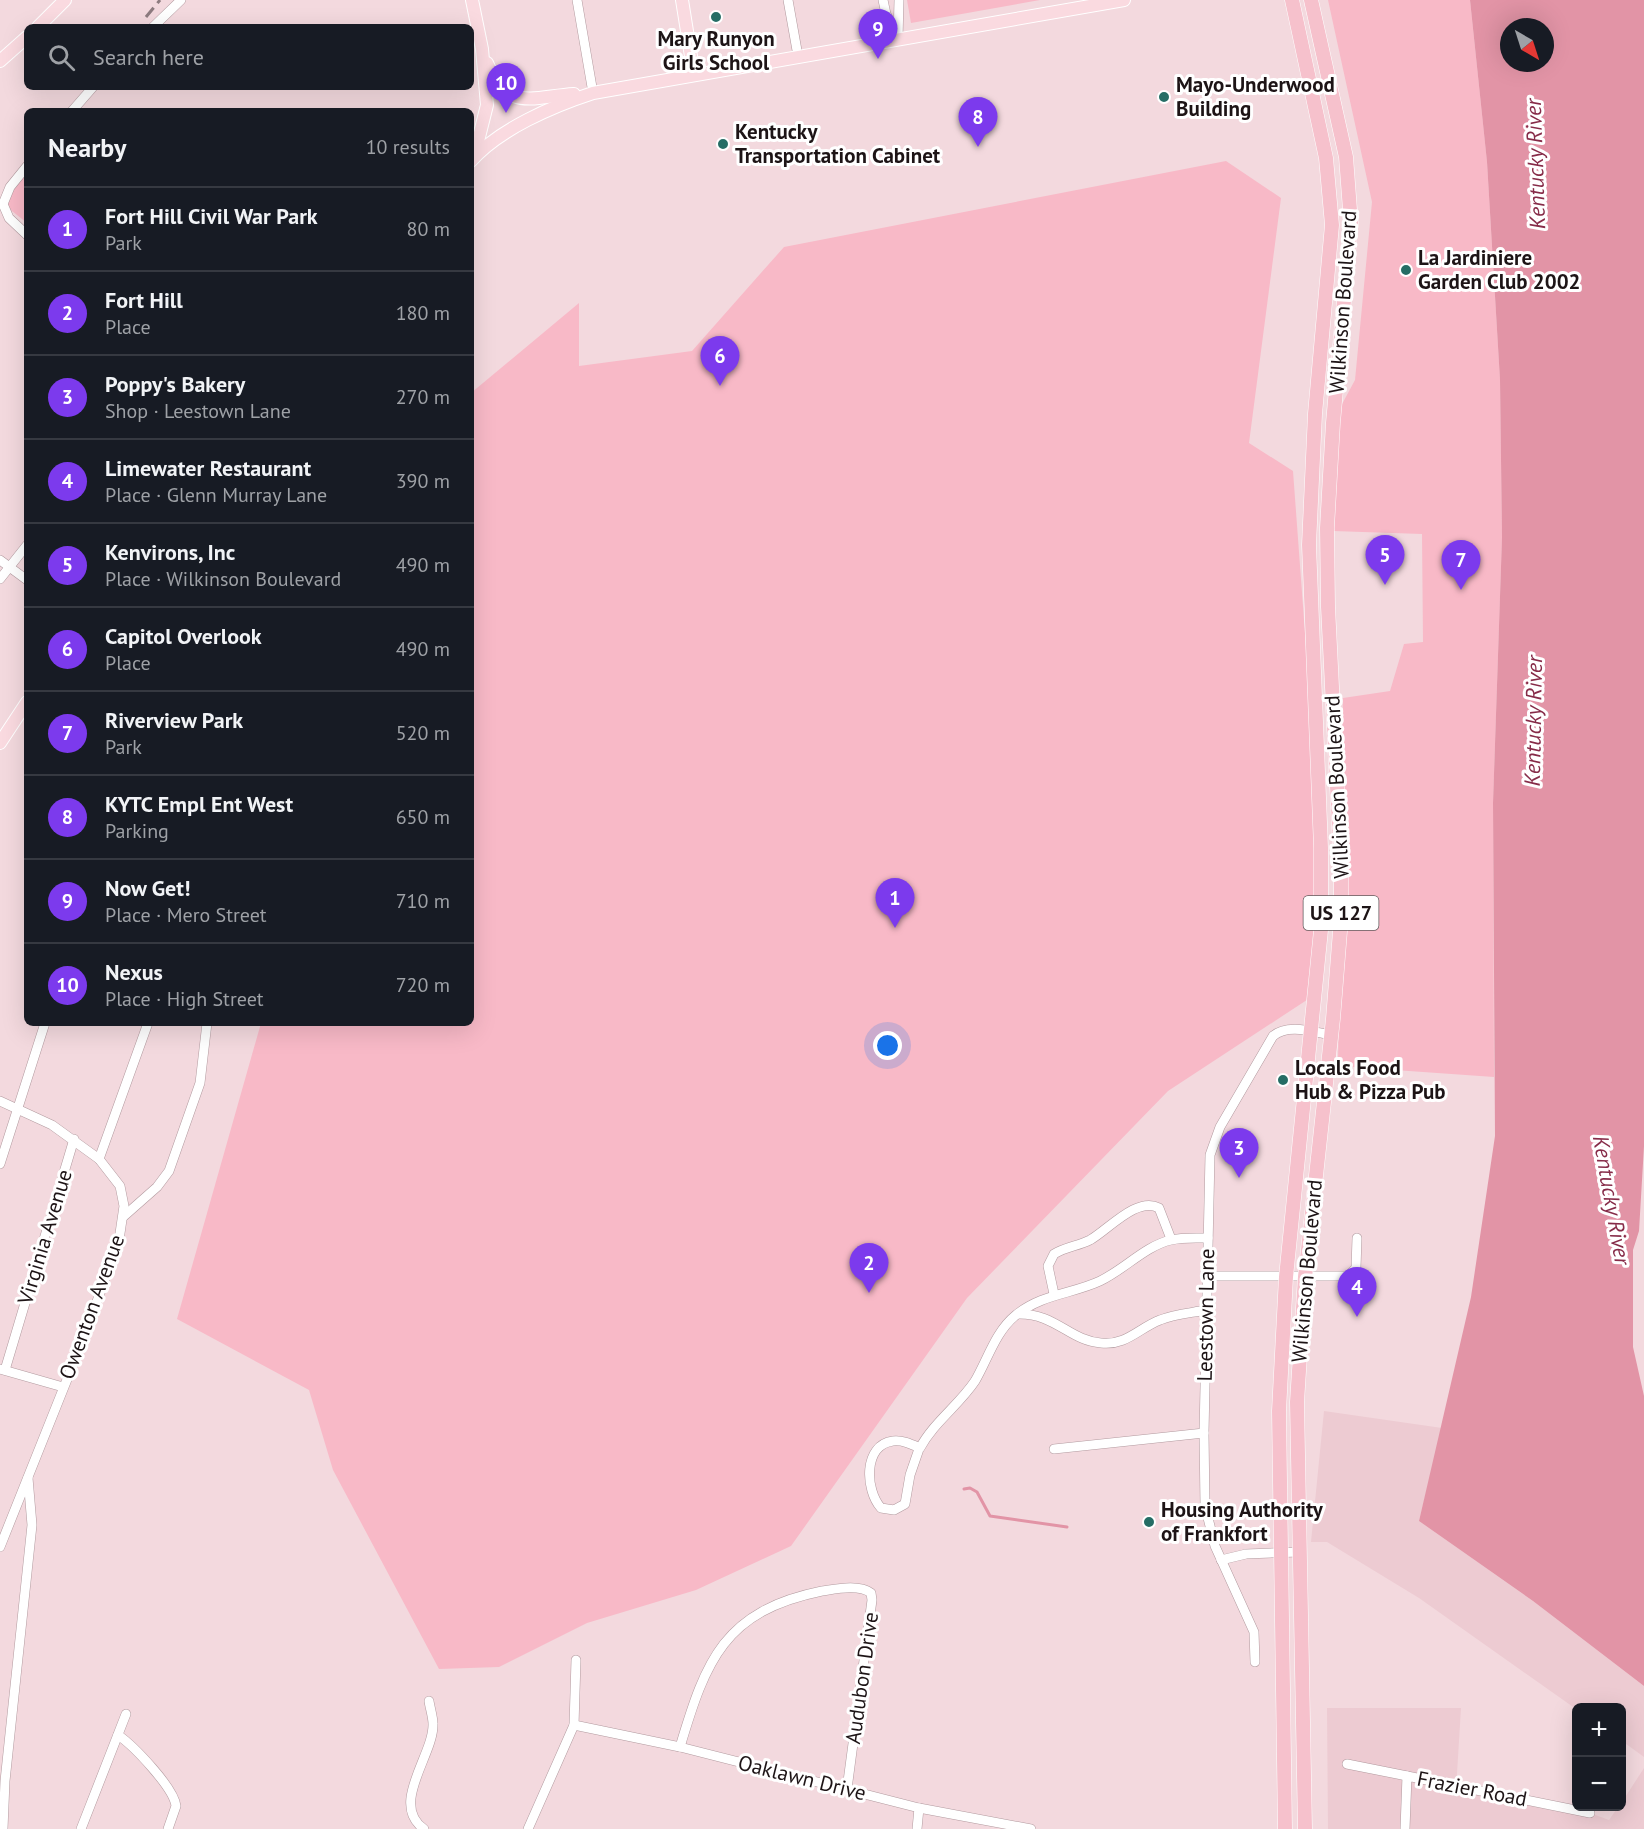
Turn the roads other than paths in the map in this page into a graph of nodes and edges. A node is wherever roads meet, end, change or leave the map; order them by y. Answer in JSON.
{"nodes":[{"id":1,"x":65,"y":0,"type":"edge"},
{"id":2,"x":181,"y":0,"type":"edge"},
{"id":3,"x":472,"y":0,"type":"edge"},
{"id":4,"x":577,"y":0,"type":"edge"},
{"id":5,"x":682,"y":0,"type":"edge"},
{"id":6,"x":788,"y":0,"type":"edge"},
{"id":7,"x":883,"y":0,"type":"edge"},
{"id":8,"x":899,"y":0,"type":"edge"},
{"id":9,"x":1124,"y":0,"type":"edge"},
{"id":10,"x":1292,"y":0,"type":"edge"},
{"id":11,"x":1311,"y":0,"type":"edge"},
{"id":12,"x":41,"y":24,"type":"edge"},
{"id":13,"x":156,"y":24,"type":"edge"},
{"id":14,"x":898,"y":39,"type":"junction"},
{"id":15,"x":24,"y":40,"type":"edge"},
{"id":16,"x":482,"y":49,"type":"junction"},
{"id":17,"x":798,"y":56,"type":"junction"},
{"id":18,"x":0,"y":61,"type":"edge"},
{"id":19,"x":694,"y":75,"type":"junction"},
{"id":20,"x":90,"y":90,"type":"edge"},
{"id":21,"x":593,"y":93,"type":"junction"},
{"id":22,"x":75,"y":108,"type":"edge"},
{"id":23,"x":474,"y":155,"type":"edge"},
{"id":24,"x":474,"y":158,"type":"edge"},
{"id":25,"x":24,"y":170,"type":"edge"},
{"id":26,"x":24,"y":231,"type":"edge"},
{"id":27,"x":24,"y":548,"type":"edge"},
{"id":28,"x":0,"y":560,"type":"edge"},
{"id":29,"x":9,"y":567,"type":"junction"},
{"id":30,"x":24,"y":578,"type":"edge"},
{"id":31,"x":0,"y":579,"type":"edge"},
{"id":32,"x":24,"y":707,"type":"edge"},
{"id":33,"x":0,"y":743,"type":"edge"},
{"id":34,"x":44,"y":1026,"type":"edge"},
{"id":35,"x":147,"y":1026,"type":"edge"},
{"id":36,"x":207,"y":1026,"type":"edge"},
{"id":37,"x":1312,"y":1032,"type":"junction"},
{"id":38,"x":1331,"y":1035,"type":"junction"},
{"id":39,"x":0,"y":1101,"type":"edge"},
{"id":40,"x":18,"y":1108,"type":"junction"},
{"id":41,"x":74,"y":1139,"type":"junction"},
{"id":42,"x":99,"y":1159,"type":"junction"},
{"id":43,"x":0,"y":1164,"type":"edge"},
{"id":44,"x":123,"y":1217,"type":"junction"},
{"id":45,"x":1208,"y":1238,"type":"junction"},
{"id":46,"x":1357,"y":1238,"type":"dead end"},
{"id":47,"x":1172,"y":1239,"type":"junction"},
{"id":48,"x":1207,"y":1276,"type":"junction"},
{"id":49,"x":1286,"y":1277,"type":"junction"},
{"id":50,"x":1305,"y":1277,"type":"junction"},
{"id":51,"x":1054,"y":1294,"type":"junction"},
{"id":52,"x":1039,"y":1302,"type":"junction"},
{"id":53,"x":1206,"y":1310,"type":"junction"},
{"id":54,"x":1017,"y":1314,"type":"junction"},
{"id":55,"x":1038,"y":1316,"type":"junction"},
{"id":56,"x":2,"y":1369,"type":"edge"},
{"id":57,"x":63,"y":1387,"type":"junction"},
{"id":58,"x":1204,"y":1433,"type":"junction"},
{"id":59,"x":920,"y":1448,"type":"junction"},
{"id":60,"x":1054,"y":1449,"type":"dead end"},
{"id":61,"x":28,"y":1476,"type":"junction"},
{"id":62,"x":0,"y":1547,"type":"edge"},
{"id":63,"x":1280,"y":1552,"type":"junction"},
{"id":64,"x":1299,"y":1552,"type":"junction"},
{"id":65,"x":1221,"y":1560,"type":"junction"},
{"id":66,"x":576,"y":1660,"type":"dead end"},
{"id":67,"x":1255,"y":1662,"type":"dead end"},
{"id":68,"x":429,"y":1701,"type":"dead end"},
{"id":69,"x":126,"y":1714,"type":"dead end"},
{"id":70,"x":574,"y":1725,"type":"junction"},
{"id":71,"x":118,"y":1735,"type":"junction"},
{"id":72,"x":680,"y":1747,"type":"junction"},
{"id":73,"x":1347,"y":1764,"type":"dead end"},
{"id":74,"x":1407,"y":1776,"type":"junction"},
{"id":75,"x":848,"y":1789,"type":"junction"},
{"id":76,"x":919,"y":1808,"type":"junction"},
{"id":77,"x":1590,"y":1813,"type":"dead end"},
{"id":78,"x":3,"y":1829,"type":"edge"},
{"id":79,"x":81,"y":1829,"type":"edge"},
{"id":80,"x":168,"y":1829,"type":"edge"},
{"id":81,"x":424,"y":1829,"type":"edge"},
{"id":82,"x":528,"y":1829,"type":"edge"},
{"id":83,"x":917,"y":1829,"type":"edge"},
{"id":84,"x":1031,"y":1829,"type":"edge"},
{"id":85,"x":1286,"y":1829,"type":"edge"},
{"id":86,"x":1305,"y":1829,"type":"edge"},
{"id":87,"x":1405,"y":1829,"type":"edge"}],
"edges":[{"from":1,"to":12,"type":"main road"},
{"from":2,"to":13,"type":"street"},
{"from":3,"to":16,"type":"main road"},
{"from":4,"to":21,"type":"street"},
{"from":5,"to":19,"type":"main road"},
{"from":6,"to":17,"type":"street"},
{"from":7,"to":14,"type":"street"},
{"from":8,"to":14,"type":"street"},
{"from":9,"to":14,"type":"main road"},
{"from":10,"to":37,"type":"highway","name":"Wilkinson Boulevard","number":"US 127"},
{"from":11,"to":38,"type":"highway","name":"Wilkinson Boulevard","number":"US 127"},
{"from":14,"to":17,"type":"main road"},
{"from":15,"to":18,"type":"main road"},
{"from":16,"to":21,"type":"main road"},
{"from":16,"to":23,"type":"main road"},
{"from":17,"to":19,"type":"main road"},
{"from":19,"to":21,"type":"main road"},
{"from":20,"to":22,"type":"street"},
{"from":21,"to":24,"type":"main road"},
{"from":25,"to":26,"type":"street"},
{"from":27,"to":29,"type":"street"},
{"from":28,"to":29,"type":"street"},
{"from":29,"to":30,"type":"street"},
{"from":29,"to":31,"type":"street"},
{"from":32,"to":33,"type":"main road"},
{"from":34,"to":40,"type":"street"},
{"from":35,"to":42,"type":"street","name":"Virginia Avenue"},
{"from":36,"to":44,"type":"street"},
{"from":37,"to":38,"type":"street","name":"Leestown Lane"},
{"from":37,"to":45,"type":"street","name":"Leestown Lane"},
{"from":37,"to":49,"type":"highway","name":"Wilkinson Boulevard","number":"US 127"},
{"from":38,"to":50,"type":"highway","name":"Wilkinson Boulevard","number":"US 127"},
{"from":39,"to":40,"type":"street","name":"Owenton Avenue"},
{"from":40,"to":41,"type":"street","name":"Owenton Avenue"},
{"from":40,"to":43,"type":"street"},
{"from":41,"to":42,"type":"street","name":"Owenton Avenue"},
{"from":41,"to":56,"type":"street","name":"Virginia Avenue"},
{"from":42,"to":44,"type":"street","name":"Owenton Avenue"},
{"from":44,"to":57,"type":"street","name":"Owenton Avenue"},
{"from":45,"to":47,"type":"street"},
{"from":45,"to":48,"type":"street","name":"Leestown Lane"},
{"from":46,"to":50,"type":"street"},
{"from":47,"to":51,"type":"street"},
{"from":47,"to":51,"type":"street"},
{"from":48,"to":49,"type":"street"},
{"from":48,"to":53,"type":"street","name":"Leestown Lane"},
{"from":49,"to":50,"type":"street"},
{"from":49,"to":63,"type":"highway","name":"Wilkinson Boulevard","number":"US 127"},
{"from":50,"to":64,"type":"highway","name":"Wilkinson Boulevard","number":"US 127"},
{"from":51,"to":52,"type":"street"},
{"from":52,"to":54,"type":"street"},
{"from":52,"to":55,"type":"street"},
{"from":53,"to":55,"type":"street"},
{"from":53,"to":58,"type":"street","name":"Leestown Lane"},
{"from":54,"to":55,"type":"street"},
{"from":54,"to":59,"type":"street"},
{"from":56,"to":57,"type":"street"},
{"from":57,"to":61,"type":"street","name":"Owenton Avenue"},
{"from":58,"to":60,"type":"street"},
{"from":58,"to":65,"type":"street","name":"Leestown Lane"},
{"from":59,"to":59,"type":"street"},
{"from":61,"to":62,"type":"street","name":"Owenton Avenue"},
{"from":61,"to":78,"type":"street"},
{"from":63,"to":64,"type":"street"},
{"from":63,"to":65,"type":"street"},
{"from":63,"to":85,"type":"highway","name":"Wilkinson Boulevard","number":"US 127"},
{"from":64,"to":86,"type":"highway","name":"Wilkinson Boulevard","number":"US 127"},
{"from":65,"to":67,"type":"street","name":"Leestown Lane"},
{"from":66,"to":70,"type":"street"},
{"from":68,"to":81,"type":"street"},
{"from":69,"to":71,"type":"street"},
{"from":70,"to":72,"type":"street","name":"Oaklawn Drive"},
{"from":70,"to":82,"type":"street"},
{"from":71,"to":79,"type":"street"},
{"from":71,"to":80,"type":"street"},
{"from":72,"to":75,"type":"street","name":"Oaklawn Drive"},
{"from":72,"to":75,"type":"street","name":"Audubon Drive"},
{"from":73,"to":74,"type":"street"},
{"from":74,"to":77,"type":"street","name":"Frazier Road"},
{"from":74,"to":87,"type":"street","name":"Frazier Road"},
{"from":75,"to":76,"type":"street","name":"Oaklawn Drive"},
{"from":76,"to":83,"type":"street"},
{"from":76,"to":84,"type":"street","name":"Oaklawn Drive"}]}
